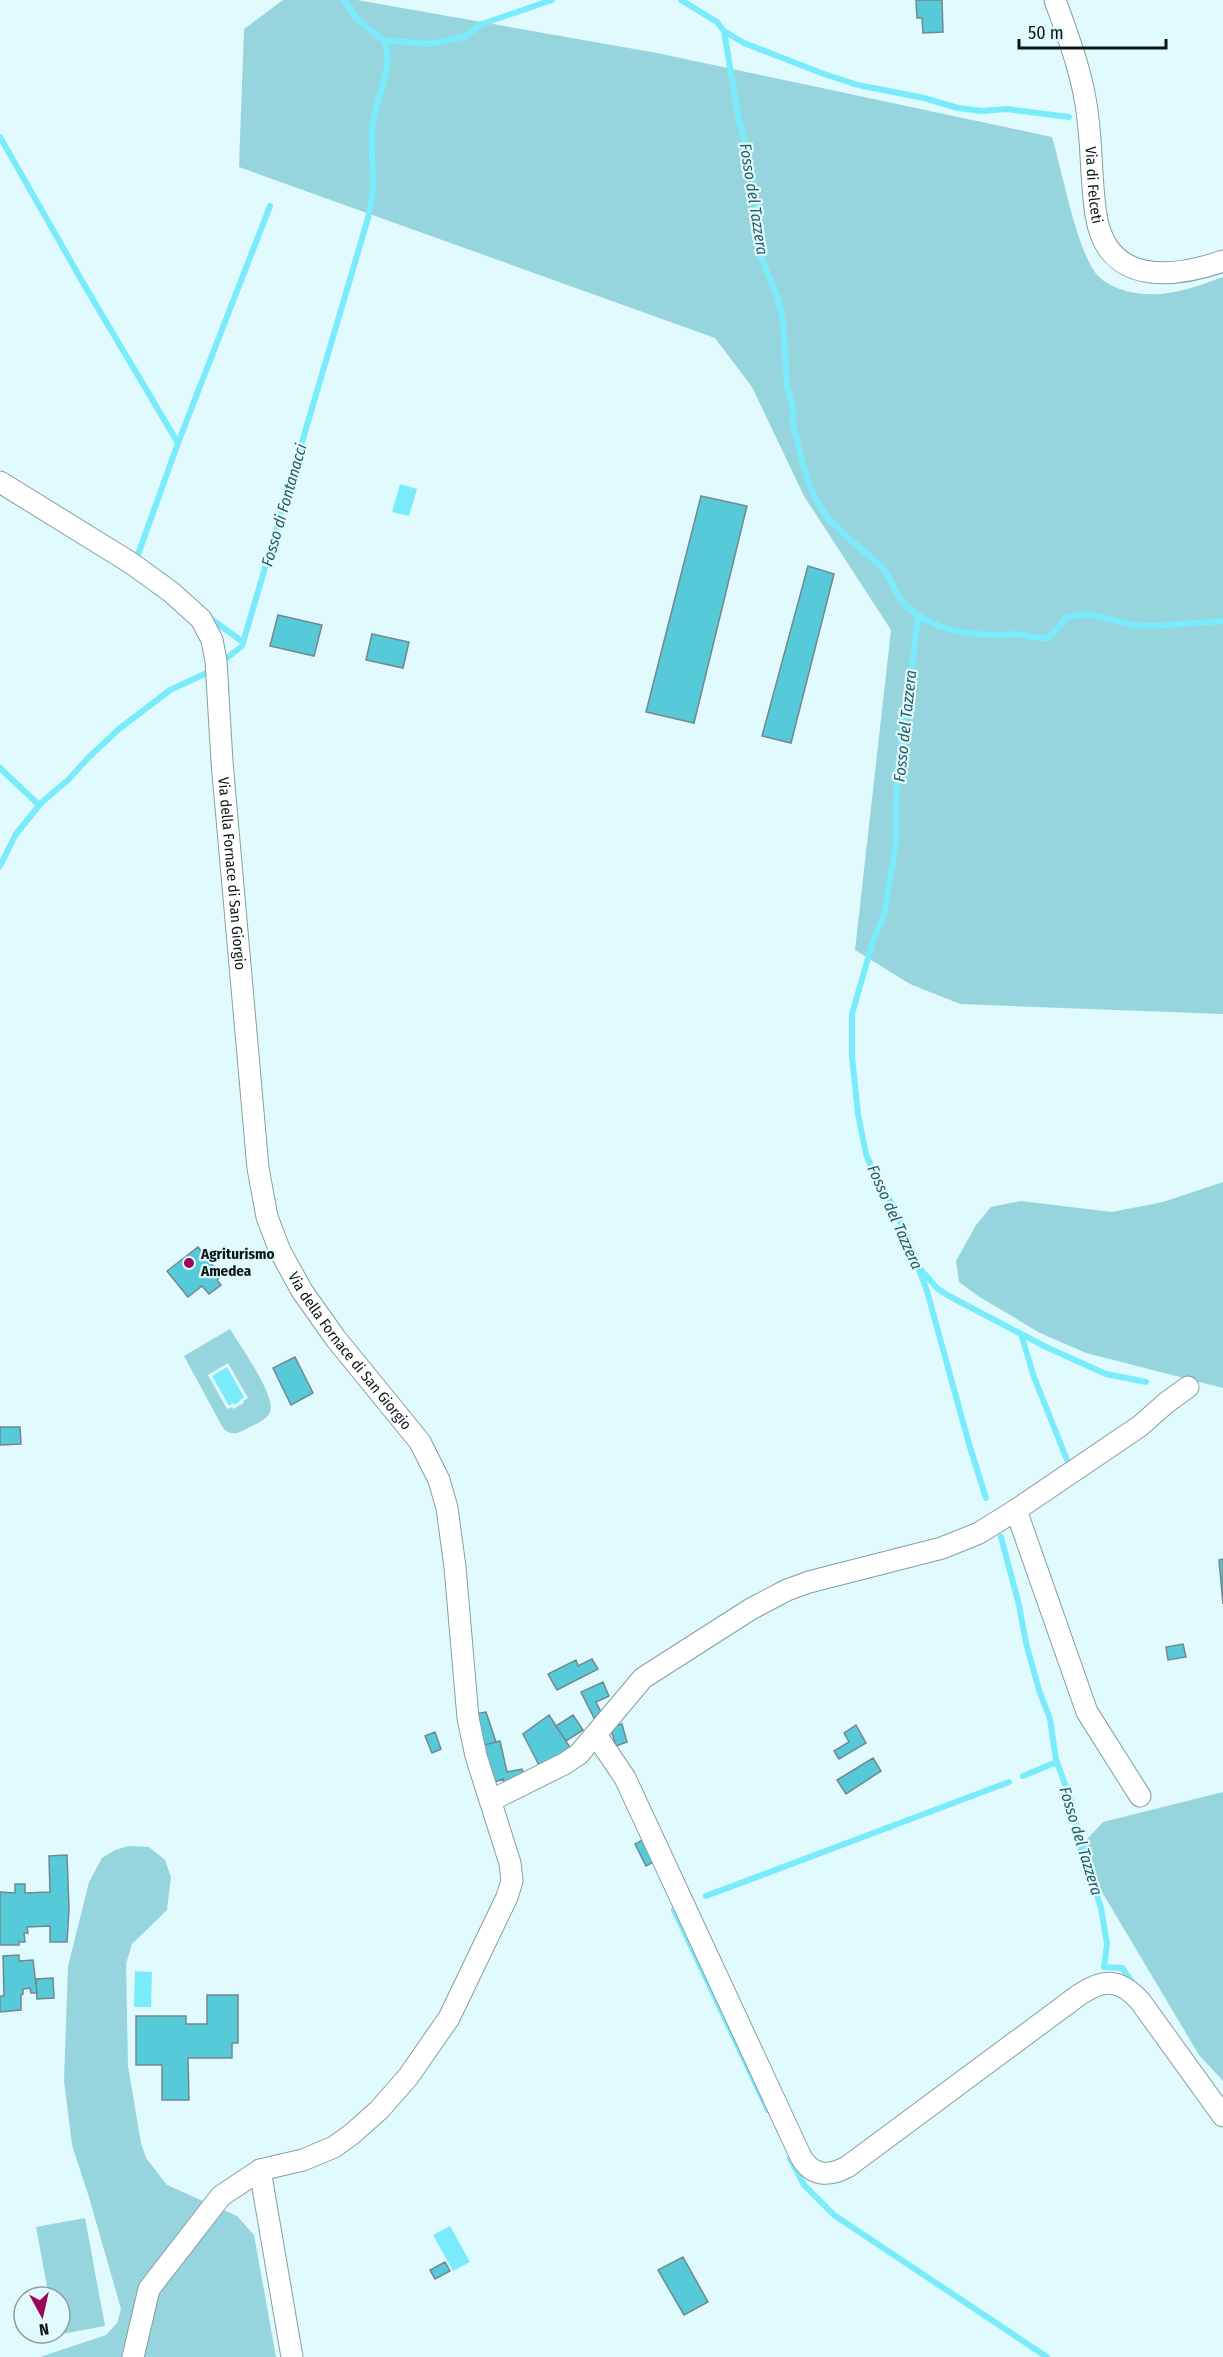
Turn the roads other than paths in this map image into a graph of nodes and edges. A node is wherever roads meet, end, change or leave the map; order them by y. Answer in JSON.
{"nodes":[{"id":1,"x":1055,"y":0,"type":"edge"},
{"id":2,"x":1223,"y":261,"type":"edge"},
{"id":3,"x":0,"y":483,"type":"edge"},
{"id":4,"x":1188,"y":1387,"type":"dead end"},
{"id":5,"x":1016,"y":1510,"type":"junction"},
{"id":6,"x":596,"y":1735,"type":"junction"},
{"id":7,"x":1140,"y":1796,"type":"dead end"},
{"id":8,"x":492,"y":1800,"type":"junction"},
{"id":9,"x":1223,"y":2116,"type":"edge"},
{"id":10,"x":260,"y":2170,"type":"junction"},
{"id":11,"x":133,"y":2357,"type":"edge"},
{"id":12,"x":292,"y":2357,"type":"edge"}],
"edges":[{"from":1,"to":2,"type":"street","name":"Via di Felceti"},
{"from":3,"to":8,"type":"street","name":"Via della Fornace di San Giorgio"},
{"from":4,"to":5,"type":"street"},
{"from":5,"to":6,"type":"street"},
{"from":5,"to":7,"type":"street"},
{"from":6,"to":8,"type":"street"},
{"from":6,"to":9,"type":"street"},
{"from":8,"to":10,"type":"street","name":"Via della Fornace di San Giorgio"},
{"from":10,"to":11,"type":"street","name":"Via della Fornace di San Giorgio"},
{"from":10,"to":12,"type":"street"}]}
